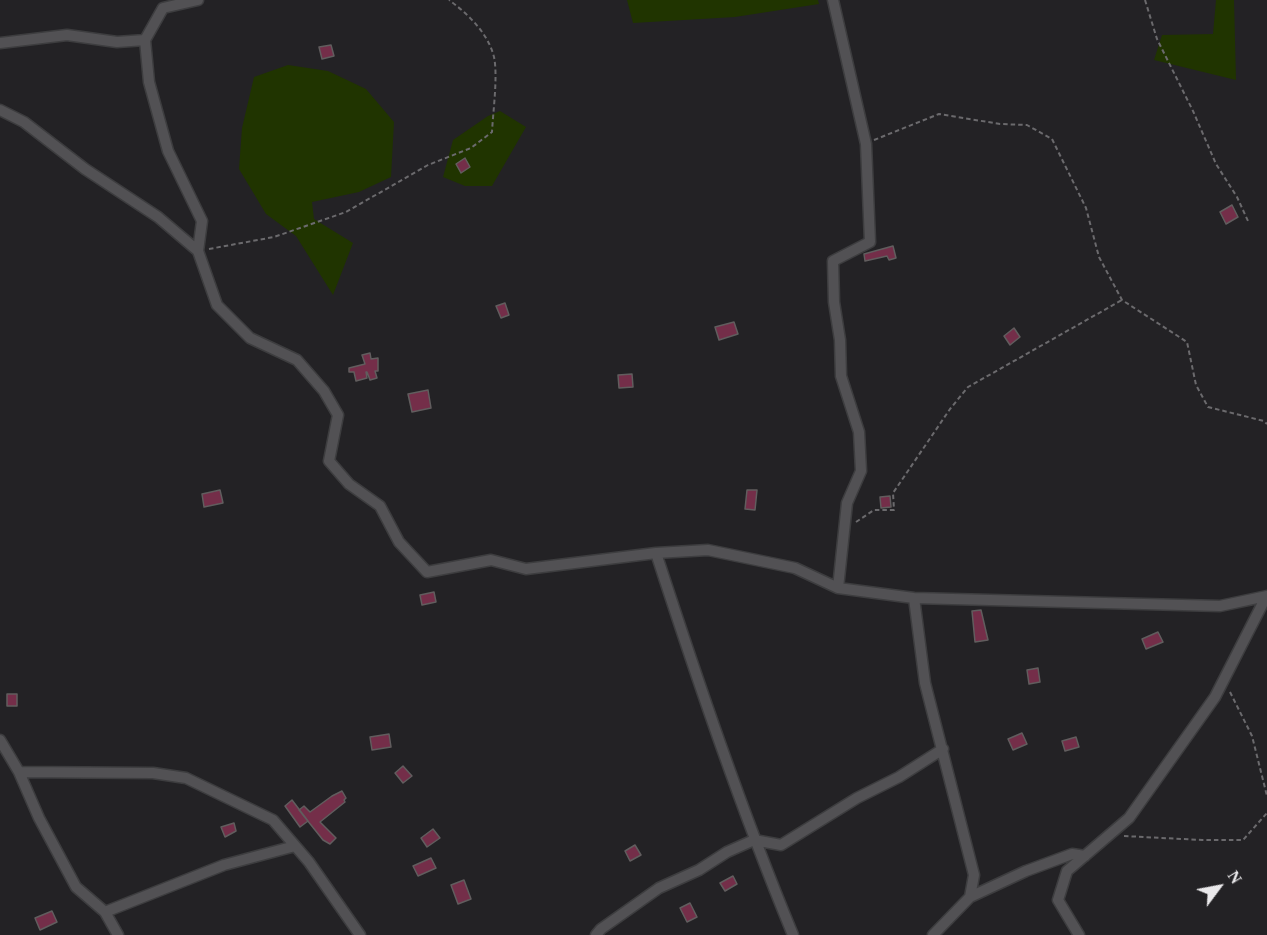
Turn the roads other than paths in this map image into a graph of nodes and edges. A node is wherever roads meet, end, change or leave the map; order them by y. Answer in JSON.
{"nodes":[{"id":1,"x":198,"y":0,"type":"edge"},
{"id":2,"x":833,"y":0,"type":"edge"},
{"id":3,"x":145,"y":40,"type":"junction"},
{"id":4,"x":0,"y":43,"type":"edge"},
{"id":5,"x":0,"y":110,"type":"edge"},
{"id":6,"x":198,"y":251,"type":"junction"},
{"id":7,"x":656,"y":553,"type":"junction"},
{"id":8,"x":838,"y":588,"type":"junction"},
{"id":9,"x":1267,"y":597,"type":"edge"},
{"id":10,"x":914,"y":598,"type":"junction"},
{"id":11,"x":0,"y":740,"type":"edge"},
{"id":12,"x":943,"y":749,"type":"junction"},
{"id":13,"x":19,"y":772,"type":"junction"},
{"id":14,"x":754,"y":840,"type":"junction"},
{"id":15,"x":295,"y":846,"type":"junction"},
{"id":16,"x":1085,"y":856,"type":"junction"},
{"id":17,"x":970,"y":897,"type":"junction"},
{"id":18,"x":105,"y":912,"type":"junction"},
{"id":19,"x":118,"y":935,"type":"edge"},
{"id":20,"x":360,"y":935,"type":"edge"},
{"id":21,"x":596,"y":935,"type":"edge"},
{"id":22,"x":793,"y":935,"type":"edge"},
{"id":23,"x":933,"y":935,"type":"edge"},
{"id":24,"x":1079,"y":935,"type":"edge"}],
"edges":[{"from":1,"to":3,"type":"street"},
{"from":2,"to":8,"type":"street"},
{"from":3,"to":4,"type":"street"},
{"from":3,"to":6,"type":"street"},
{"from":5,"to":6,"type":"street"},
{"from":6,"to":7,"type":"street"},
{"from":7,"to":8,"type":"street"},
{"from":7,"to":14,"type":"street"},
{"from":8,"to":10,"type":"street"},
{"from":9,"to":10,"type":"street"},
{"from":9,"to":16,"type":"street"},
{"from":10,"to":12,"type":"street"},
{"from":11,"to":13,"type":"street"},
{"from":12,"to":14,"type":"street"},
{"from":12,"to":17,"type":"street"},
{"from":13,"to":15,"type":"street"},
{"from":13,"to":18,"type":"street"},
{"from":14,"to":21,"type":"street"},
{"from":14,"to":22,"type":"street"},
{"from":15,"to":18,"type":"street"},
{"from":15,"to":20,"type":"street"},
{"from":16,"to":17,"type":"street"},
{"from":16,"to":24,"type":"street"},
{"from":17,"to":23,"type":"street"},
{"from":18,"to":19,"type":"street"}]}
